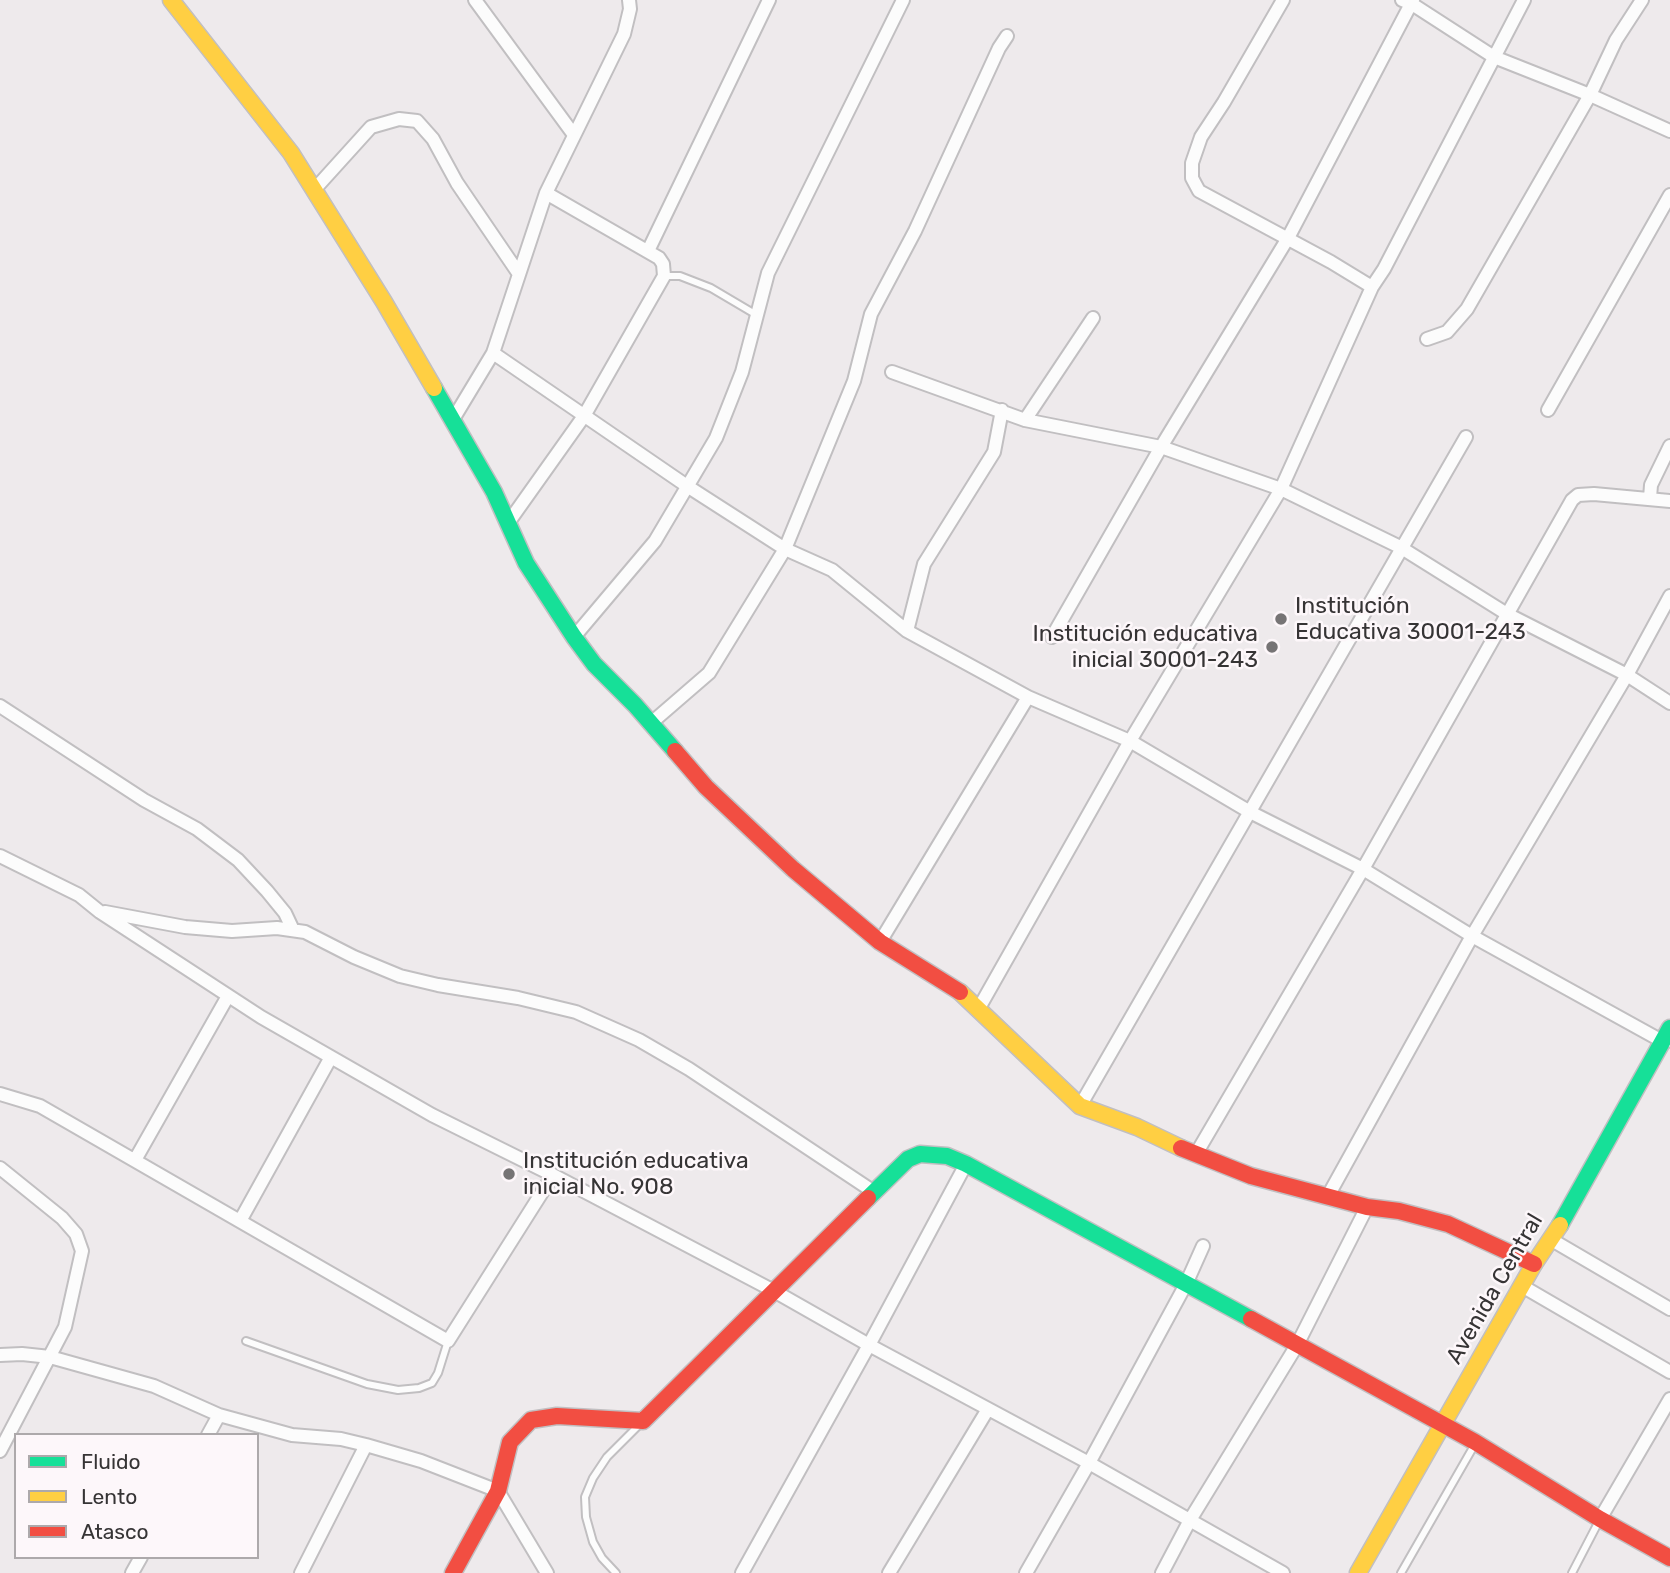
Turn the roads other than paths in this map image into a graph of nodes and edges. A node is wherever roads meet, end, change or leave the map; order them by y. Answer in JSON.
{"nodes":[{"id":1,"x":172,"y":0,"type":"edge"},
{"id":2,"x":475,"y":0,"type":"edge"},
{"id":3,"x":628,"y":0,"type":"edge"},
{"id":4,"x":769,"y":0,"type":"edge"},
{"id":5,"x":902,"y":0,"type":"edge"},
{"id":6,"x":1283,"y":0,"type":"edge"},
{"id":7,"x":1524,"y":0,"type":"edge"},
{"id":8,"x":1642,"y":0,"type":"edge"},
{"id":9,"x":1409,"y":1,"type":"edge"},
{"id":10,"x":1007,"y":36,"type":"dead end"},
{"id":11,"x":1494,"y":57,"type":"junction"},
{"id":12,"x":1590,"y":95,"type":"junction"},
{"id":13,"x":1670,"y":131,"type":"edge"},
{"id":14,"x":574,"y":135,"type":"junction"},
{"id":15,"x":314,"y":190,"type":"junction"},
{"id":16,"x":546,"y":192,"type":"junction"},
{"id":17,"x":1670,"y":195,"type":"edge"},
{"id":18,"x":1288,"y":238,"type":"junction"},
{"id":19,"x":648,"y":251,"type":"junction"},
{"id":20,"x":519,"y":274,"type":"junction"},
{"id":21,"x":664,"y":276,"type":"junction"},
{"id":22,"x":1372,"y":287,"type":"junction"},
{"id":23,"x":755,"y":314,"type":"junction"},
{"id":24,"x":1093,"y":318,"type":"dead end"},
{"id":25,"x":1427,"y":339,"type":"dead end"},
{"id":26,"x":493,"y":353,"type":"junction"},
{"id":27,"x":892,"y":372,"type":"dead end"},
{"id":28,"x":1002,"y":410,"type":"junction"},
{"id":29,"x":1548,"y":410,"type":"dead end"},
{"id":30,"x":584,"y":415,"type":"junction"},
{"id":31,"x":1025,"y":420,"type":"junction"},
{"id":32,"x":452,"y":421,"type":"junction"},
{"id":33,"x":1466,"y":437,"type":"dead end"},
{"id":34,"x":1670,"y":446,"type":"edge"},
{"id":35,"x":1161,"y":447,"type":"junction"},
{"id":36,"x":687,"y":486,"type":"junction"},
{"id":37,"x":1281,"y":489,"type":"junction"},
{"id":38,"x":1650,"y":498,"type":"junction"},
{"id":39,"x":1670,"y":501,"type":"edge"},
{"id":40,"x":508,"y":523,"type":"junction"},
{"id":41,"x":1400,"y":547,"type":"junction"},
{"id":42,"x":785,"y":548,"type":"junction"},
{"id":43,"x":1670,"y":596,"type":"edge"},
{"id":44,"x":1507,"y":614,"type":"junction"},
{"id":45,"x":907,"y":631,"type":"junction"},
{"id":46,"x":574,"y":637,"type":"junction"},
{"id":47,"x":1052,"y":637,"type":"dead end"},
{"id":48,"x":1627,"y":675,"type":"junction"},
{"id":49,"x":1028,"y":697,"type":"junction"},
{"id":50,"x":1670,"y":703,"type":"edge"},
{"id":51,"x":0,"y":706,"type":"edge"},
{"id":52,"x":650,"y":724,"type":"junction"},
{"id":53,"x":1130,"y":741,"type":"junction"},
{"id":54,"x":1250,"y":812,"type":"junction"},
{"id":55,"x":0,"y":856,"type":"edge"},
{"id":56,"x":1363,"y":869,"type":"junction"},
{"id":57,"x":100,"y":912,"type":"junction"},
{"id":58,"x":293,"y":930,"type":"junction"},
{"id":59,"x":1472,"y":936,"type":"junction"},
{"id":60,"x":880,"y":942,"type":"junction"},
{"id":61,"x":228,"y":996,"type":"junction"},
{"id":62,"x":979,"y":1008,"type":"junction"},
{"id":63,"x":1667,"y":1037,"type":"edge"},
{"id":64,"x":331,"y":1057,"type":"junction"},
{"id":65,"x":0,"y":1094,"type":"edge"},
{"id":66,"x":1080,"y":1106,"type":"junction"},
{"id":67,"x":1196,"y":1154,"type":"junction"},
{"id":68,"x":135,"y":1160,"type":"junction"},
{"id":69,"x":966,"y":1164,"type":"junction"},
{"id":70,"x":0,"y":1168,"type":"edge"},
{"id":71,"x":553,"y":1175,"type":"junction"},
{"id":72,"x":874,"y":1192,"type":"junction"},
{"id":73,"x":1328,"y":1196,"type":"junction"},
{"id":74,"x":1367,"y":1207,"type":"junction"},
{"id":75,"x":240,"y":1221,"type":"junction"},
{"id":76,"x":1552,"y":1240,"type":"junction"},
{"id":77,"x":1203,"y":1247,"type":"dead end"},
{"id":78,"x":1534,"y":1264,"type":"junction"},
{"id":79,"x":1186,"y":1284,"type":"junction"},
{"id":80,"x":1522,"y":1286,"type":"junction"},
{"id":81,"x":774,"y":1291,"type":"junction"},
{"id":82,"x":1670,"y":1309,"type":"edge"},
{"id":83,"x":448,"y":1340,"type":"junction"},
{"id":84,"x":246,"y":1341,"type":"dead end"},
{"id":85,"x":1297,"y":1345,"type":"junction"},
{"id":86,"x":869,"y":1346,"type":"junction"},
{"id":87,"x":0,"y":1355,"type":"edge"},
{"id":88,"x":50,"y":1357,"type":"junction"},
{"id":89,"x":1670,"y":1371,"type":"edge"},
{"id":90,"x":1670,"y":1399,"type":"edge"},
{"id":91,"x":988,"y":1409,"type":"junction"},
{"id":92,"x":219,"y":1415,"type":"junction"},
{"id":93,"x":643,"y":1421,"type":"junction"},
{"id":94,"x":1443,"y":1424,"type":"junction"},
{"id":95,"x":209,"y":1433,"type":"edge"},
{"id":96,"x":1475,"y":1442,"type":"junction"},
{"id":97,"x":366,"y":1445,"type":"junction"},
{"id":98,"x":0,"y":1451,"type":"edge"},
{"id":99,"x":1089,"y":1463,"type":"junction"},
{"id":100,"x":498,"y":1491,"type":"junction"},
{"id":101,"x":1600,"y":1519,"type":"junction"},
{"id":102,"x":1190,"y":1520,"type":"junction"},
{"id":103,"x":1670,"y":1558,"type":"edge"},
{"id":104,"x":301,"y":1573,"type":"edge"},
{"id":105,"x":453,"y":1573,"type":"edge"},
{"id":106,"x":547,"y":1573,"type":"edge"},
{"id":107,"x":616,"y":1573,"type":"edge"},
{"id":108,"x":742,"y":1573,"type":"edge"},
{"id":109,"x":888,"y":1573,"type":"edge"},
{"id":110,"x":1026,"y":1573,"type":"edge"},
{"id":111,"x":1162,"y":1573,"type":"edge"},
{"id":112,"x":1283,"y":1573,"type":"edge"},
{"id":113,"x":1358,"y":1573,"type":"edge"},
{"id":114,"x":1401,"y":1573,"type":"edge"},
{"id":115,"x":1572,"y":1573,"type":"edge"}],
"edges":[{"from":1,"to":15,"type":"main road"},
{"from":2,"to":14,"type":"street"},
{"from":3,"to":14,"type":"street"},
{"from":4,"to":19,"type":"street"},
{"from":5,"to":23,"type":"street"},
{"from":6,"to":18,"type":"street"},
{"from":7,"to":11,"type":"street"},
{"from":8,"to":12,"type":"street"},
{"from":9,"to":11,"type":"street"},
{"from":9,"to":18,"type":"street"},
{"from":10,"to":42,"type":"street"},
{"from":11,"to":12,"type":"street"},
{"from":11,"to":22,"type":"street"},
{"from":12,"to":13,"type":"street"},
{"from":12,"to":25,"type":"street"},
{"from":14,"to":16,"type":"street"},
{"from":15,"to":20,"type":"street"},
{"from":15,"to":32,"type":"main road"},
{"from":16,"to":19,"type":"street"},
{"from":16,"to":20,"type":"street"},
{"from":17,"to":29,"type":"street"},
{"from":18,"to":22,"type":"street"},
{"from":18,"to":35,"type":"street"},
{"from":19,"to":21,"type":"street"},
{"from":20,"to":26,"type":"street"},
{"from":21,"to":23,"type":"lane"},
{"from":21,"to":30,"type":"street"},
{"from":22,"to":37,"type":"street"},
{"from":23,"to":36,"type":"street"},
{"from":24,"to":31,"type":"street"},
{"from":26,"to":30,"type":"street"},
{"from":26,"to":32,"type":"street"},
{"from":27,"to":28,"type":"street"},
{"from":28,"to":31,"type":"street"},
{"from":28,"to":45,"type":"street"},
{"from":30,"to":36,"type":"street"},
{"from":30,"to":40,"type":"street"},
{"from":31,"to":35,"type":"street"},
{"from":32,"to":40,"type":"main road"},
{"from":33,"to":41,"type":"street"},
{"from":34,"to":38,"type":"street"},
{"from":35,"to":37,"type":"street"},
{"from":35,"to":47,"type":"street"},
{"from":36,"to":42,"type":"street"},
{"from":36,"to":46,"type":"street"},
{"from":37,"to":41,"type":"street"},
{"from":37,"to":53,"type":"street"},
{"from":38,"to":39,"type":"street"},
{"from":38,"to":44,"type":"street"},
{"from":40,"to":46,"type":"main road"},
{"from":41,"to":44,"type":"street"},
{"from":41,"to":54,"type":"street"},
{"from":42,"to":45,"type":"street"},
{"from":42,"to":52,"type":"street"},
{"from":43,"to":48,"type":"street"},
{"from":44,"to":48,"type":"street"},
{"from":44,"to":56,"type":"street"},
{"from":45,"to":49,"type":"street"},
{"from":46,"to":52,"type":"main road"},
{"from":48,"to":50,"type":"street"},
{"from":48,"to":59,"type":"street"},
{"from":49,"to":53,"type":"street"},
{"from":49,"to":60,"type":"street"},
{"from":51,"to":58,"type":"street"},
{"from":52,"to":60,"type":"main road"},
{"from":53,"to":54,"type":"street"},
{"from":53,"to":62,"type":"street"},
{"from":54,"to":56,"type":"street"},
{"from":54,"to":66,"type":"street"},
{"from":55,"to":57,"type":"street"},
{"from":56,"to":59,"type":"street"},
{"from":56,"to":67,"type":"street"},
{"from":57,"to":58,"type":"street"},
{"from":57,"to":61,"type":"street"},
{"from":58,"to":72,"type":"street"},
{"from":59,"to":63,"type":"street"},
{"from":59,"to":73,"type":"street"},
{"from":60,"to":62,"type":"main road"},
{"from":61,"to":64,"type":"street"},
{"from":61,"to":68,"type":"street"},
{"from":62,"to":66,"type":"main road"},
{"from":63,"to":76,"type":"main road","name":"Avenida Central"},
{"from":64,"to":71,"type":"street"},
{"from":64,"to":75,"type":"street"},
{"from":65,"to":68,"type":"street"},
{"from":66,"to":67,"type":"main road"},
{"from":67,"to":73,"type":"main road"},
{"from":68,"to":75,"type":"street"},
{"from":69,"to":72,"type":"main road"},
{"from":69,"to":79,"type":"main road"},
{"from":69,"to":86,"type":"street"},
{"from":70,"to":88,"type":"street"},
{"from":71,"to":81,"type":"street"},
{"from":71,"to":83,"type":"street"},
{"from":72,"to":81,"type":"main road"},
{"from":73,"to":74,"type":"main road"},
{"from":74,"to":78,"type":"main road"},
{"from":74,"to":85,"type":"street"},
{"from":75,"to":83,"type":"street"},
{"from":76,"to":78,"type":"main road","name":"Avenida Central"},
{"from":76,"to":82,"type":"street"},
{"from":77,"to":79,"type":"street"},
{"from":78,"to":80,"type":"main road","name":"Avenida Central"},
{"from":79,"to":85,"type":"main road"},
{"from":79,"to":99,"type":"street"},
{"from":80,"to":89,"type":"street"},
{"from":80,"to":94,"type":"main road","name":"Avenida Central"},
{"from":81,"to":86,"type":"street"},
{"from":81,"to":93,"type":"main road"},
{"from":83,"to":84,"type":"lane"},
{"from":85,"to":94,"type":"main road"},
{"from":85,"to":102,"type":"street"},
{"from":86,"to":91,"type":"street"},
{"from":86,"to":108,"type":"street"},
{"from":87,"to":88,"type":"street"},
{"from":88,"to":92,"type":"street"},
{"from":88,"to":98,"type":"street"},
{"from":90,"to":101,"type":"street"},
{"from":91,"to":99,"type":"street"},
{"from":91,"to":109,"type":"street"},
{"from":92,"to":95,"type":"street"},
{"from":92,"to":97,"type":"street"},
{"from":93,"to":100,"type":"main road"},
{"from":93,"to":107,"type":"lane"},
{"from":94,"to":96,"type":"main road"},
{"from":94,"to":113,"type":"main road","name":"Avenida Central"},
{"from":96,"to":101,"type":"main road"},
{"from":96,"to":114,"type":"lane"},
{"from":97,"to":100,"type":"street"},
{"from":97,"to":104,"type":"street"},
{"from":99,"to":102,"type":"street"},
{"from":99,"to":110,"type":"street"},
{"from":100,"to":105,"type":"main road"},
{"from":100,"to":106,"type":"street"},
{"from":101,"to":103,"type":"main road"},
{"from":101,"to":115,"type":"lane"},
{"from":102,"to":111,"type":"street"},
{"from":102,"to":112,"type":"street"}]}
